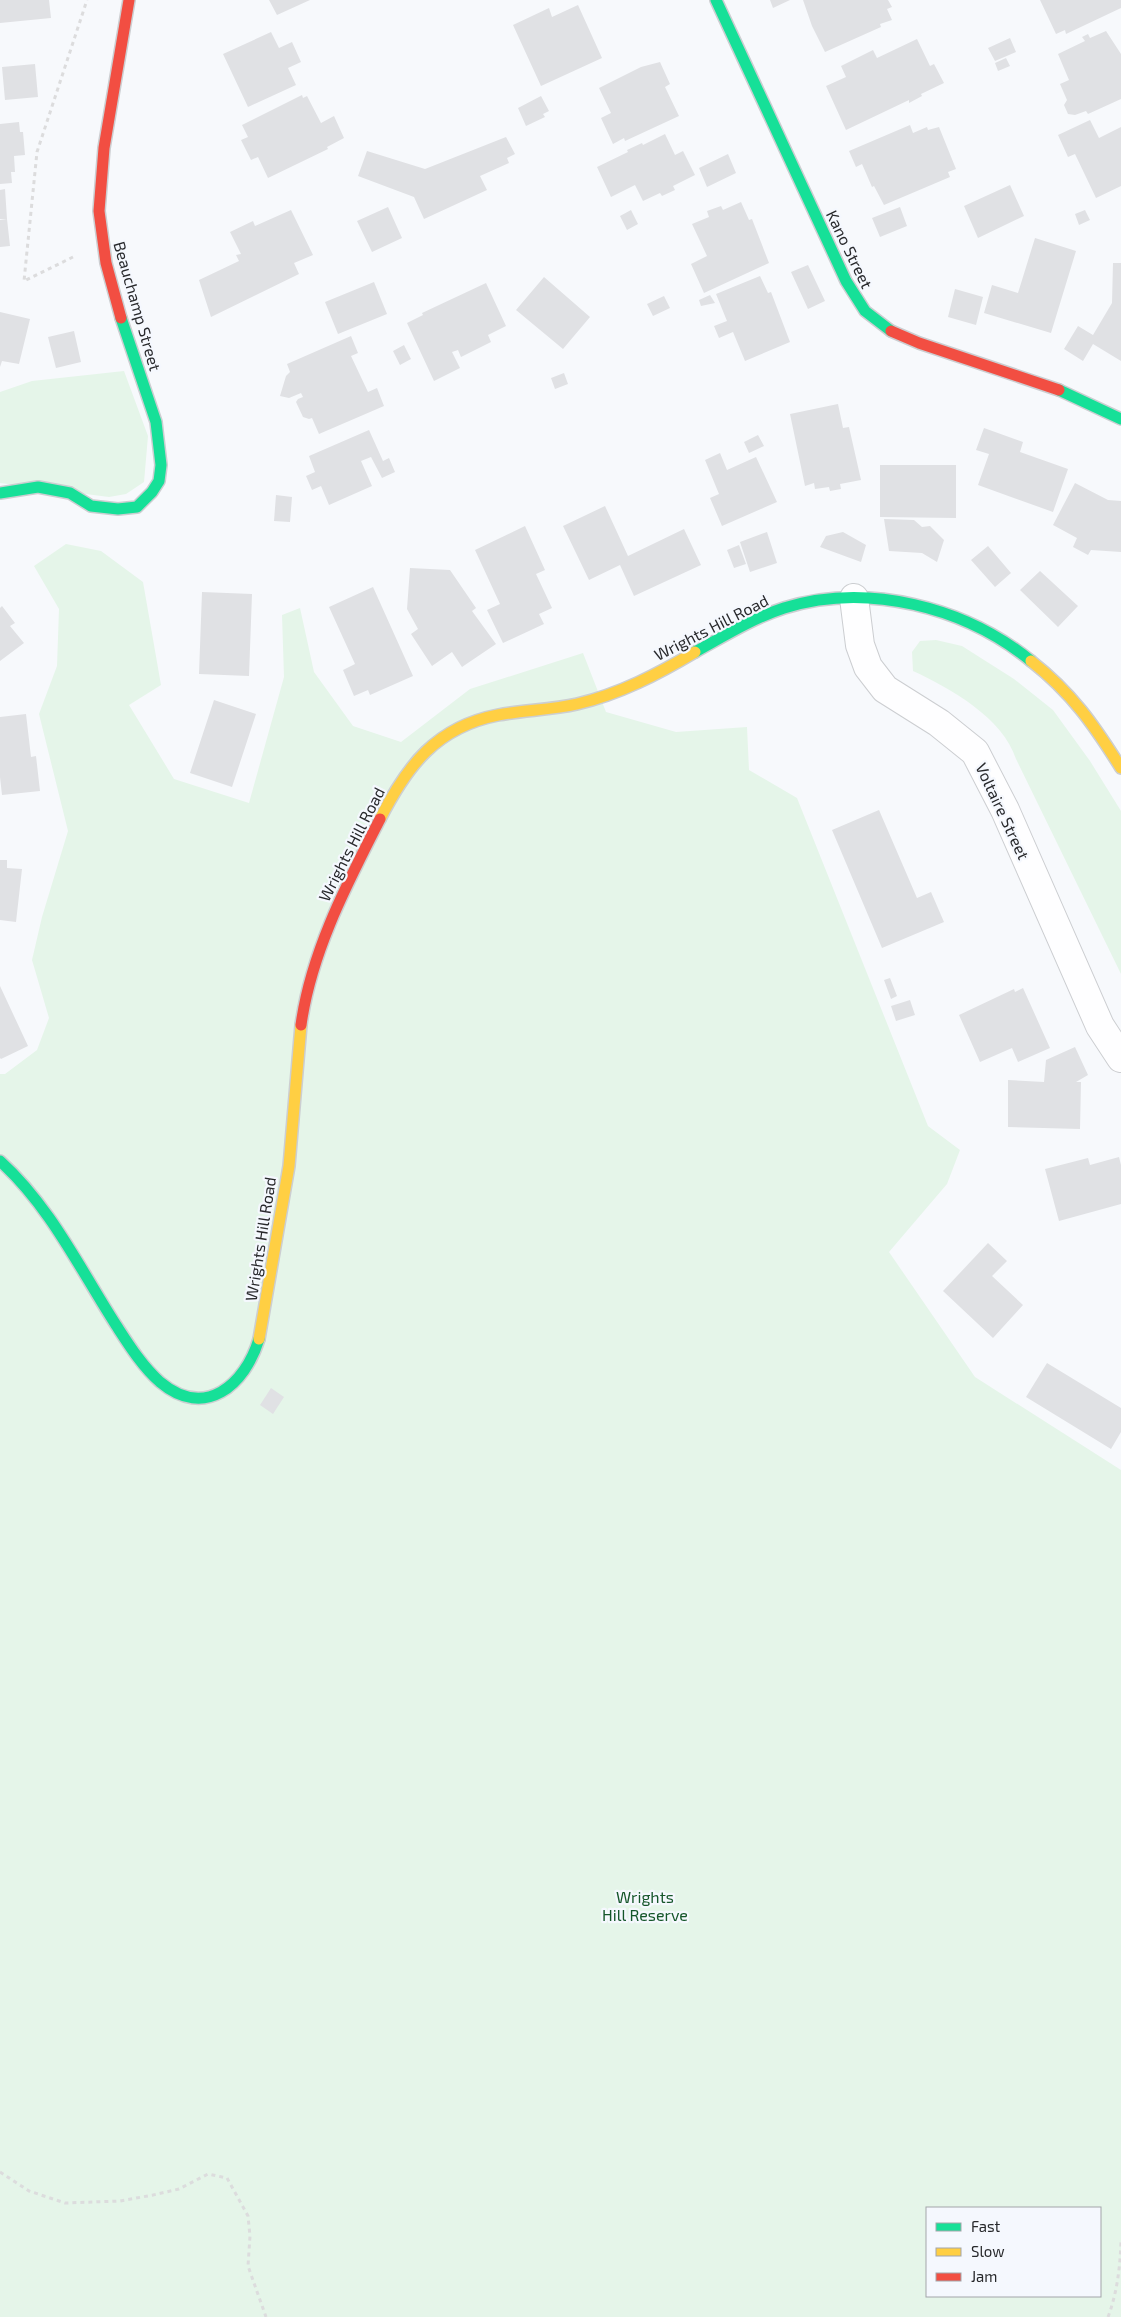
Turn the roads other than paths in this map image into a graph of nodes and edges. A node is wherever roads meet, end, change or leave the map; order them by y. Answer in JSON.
{"nodes":[{"id":1,"x":129,"y":0,"type":"edge"},
{"id":2,"x":716,"y":0,"type":"edge"},
{"id":3,"x":1121,"y":419,"type":"edge"},
{"id":4,"x":0,"y":493,"type":"edge"},
{"id":5,"x":854,"y":598,"type":"junction"},
{"id":6,"x":1121,"y":768,"type":"edge"},
{"id":7,"x":1121,"y":1058,"type":"edge"},
{"id":8,"x":0,"y":1161,"type":"edge"}],
"edges":[{"from":1,"to":4,"type":"street","name":"Beauchamp Street"},
{"from":2,"to":3,"type":"street","name":"Kano Street"},
{"from":5,"to":6,"type":"street","name":"Wrights Hill Road"},
{"from":5,"to":7,"type":"street","name":"Voltaire Street"},
{"from":5,"to":8,"type":"street","name":"Wrights Hill Road"}]}
